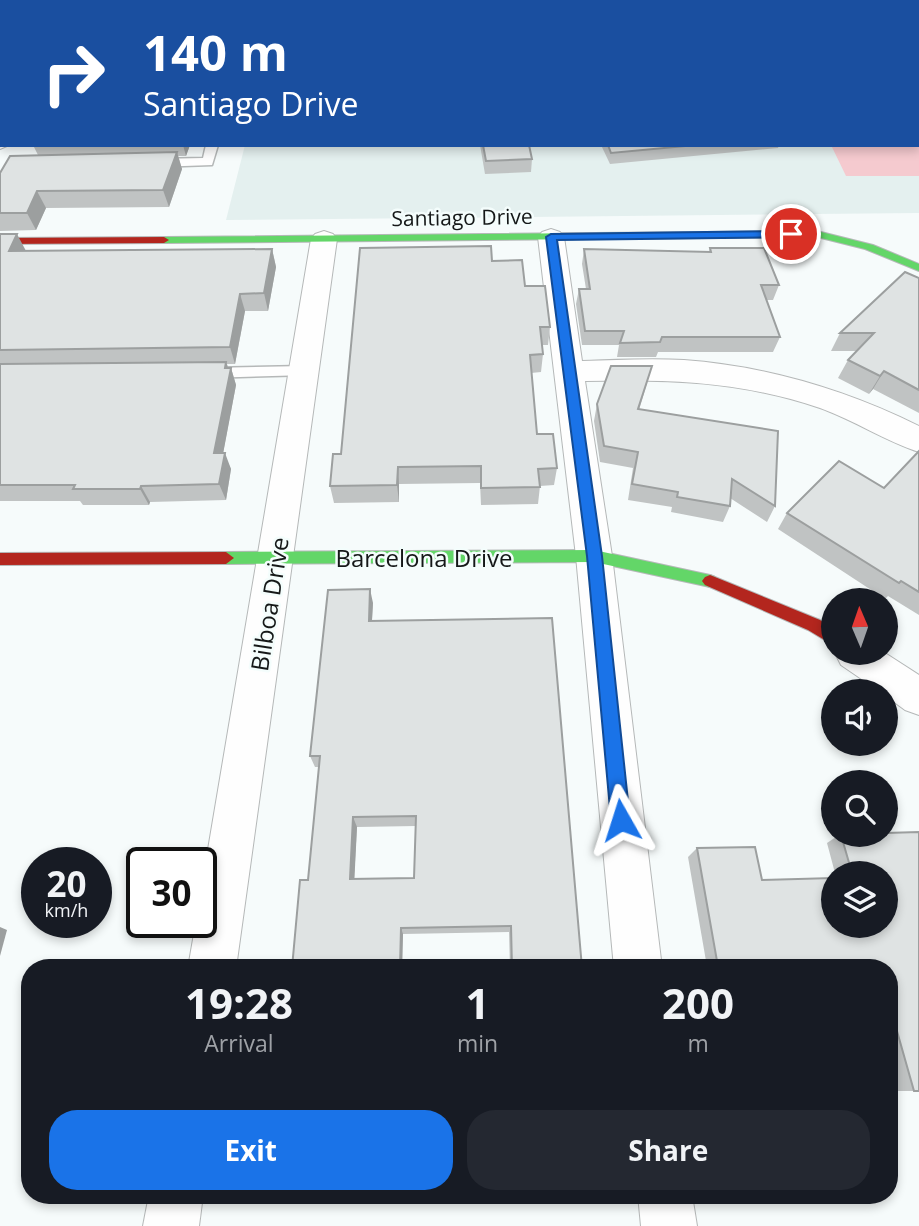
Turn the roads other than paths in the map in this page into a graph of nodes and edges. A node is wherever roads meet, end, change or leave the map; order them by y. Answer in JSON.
{"nodes":[{"id":1,"x":212,"y":147,"type":"edge"},
{"id":2,"x":139,"y":163,"type":"edge"},
{"id":3,"x":551,"y":237,"type":"junction"},
{"id":4,"x":324,"y":239,"type":"junction"},
{"id":5,"x":0,"y":241,"type":"edge"},
{"id":6,"x":919,"y":268,"type":"edge"},
{"id":7,"x":304,"y":371,"type":"junction"},
{"id":8,"x":570,"y":371,"type":"junction"},
{"id":9,"x":186,"y":373,"type":"edge"},
{"id":10,"x":919,"y":440,"type":"edge"},
{"id":11,"x":594,"y":556,"type":"junction"},
{"id":12,"x":275,"y":558,"type":"junction"},
{"id":13,"x":0,"y":559,"type":"edge"},
{"id":14,"x":821,"y":630,"type":"edge"},
{"id":15,"x":872,"y":665,"type":"edge"},
{"id":16,"x":919,"y":697,"type":"edge"},
{"id":17,"x":213,"y":959,"type":"edge"},
{"id":18,"x":637,"y":959,"type":"edge"},
{"id":19,"x":175,"y":1204,"type":"edge"},
{"id":20,"x":666,"y":1204,"type":"edge"},
{"id":21,"x":171,"y":1226,"type":"edge"},
{"id":22,"x":669,"y":1226,"type":"edge"}],
"edges":[{"from":1,"to":2,"type":"lane"},
{"from":3,"to":4,"type":"street","name":"Santiago Drive"},
{"from":3,"to":6,"type":"street","name":"Santiago Drive"},
{"from":3,"to":8,"type":"street"},
{"from":4,"to":5,"type":"street","name":"Santiago Drive"},
{"from":4,"to":7,"type":"street","name":"Bilboa Drive"},
{"from":7,"to":9,"type":"lane"},
{"from":7,"to":12,"type":"street","name":"Bilboa Drive"},
{"from":8,"to":10,"type":"street"},
{"from":8,"to":11,"type":"street"},
{"from":11,"to":12,"type":"street","name":"Barcelona Drive"},
{"from":11,"to":14,"type":"street","name":"Barcelona Drive"},
{"from":11,"to":18,"type":"street"},
{"from":12,"to":13,"type":"street","name":"Barcelona Drive"},
{"from":12,"to":17,"type":"street","name":"Bilboa Drive"},
{"from":15,"to":16,"type":"street"},
{"from":19,"to":21,"type":"street"},
{"from":20,"to":22,"type":"street"}]}
